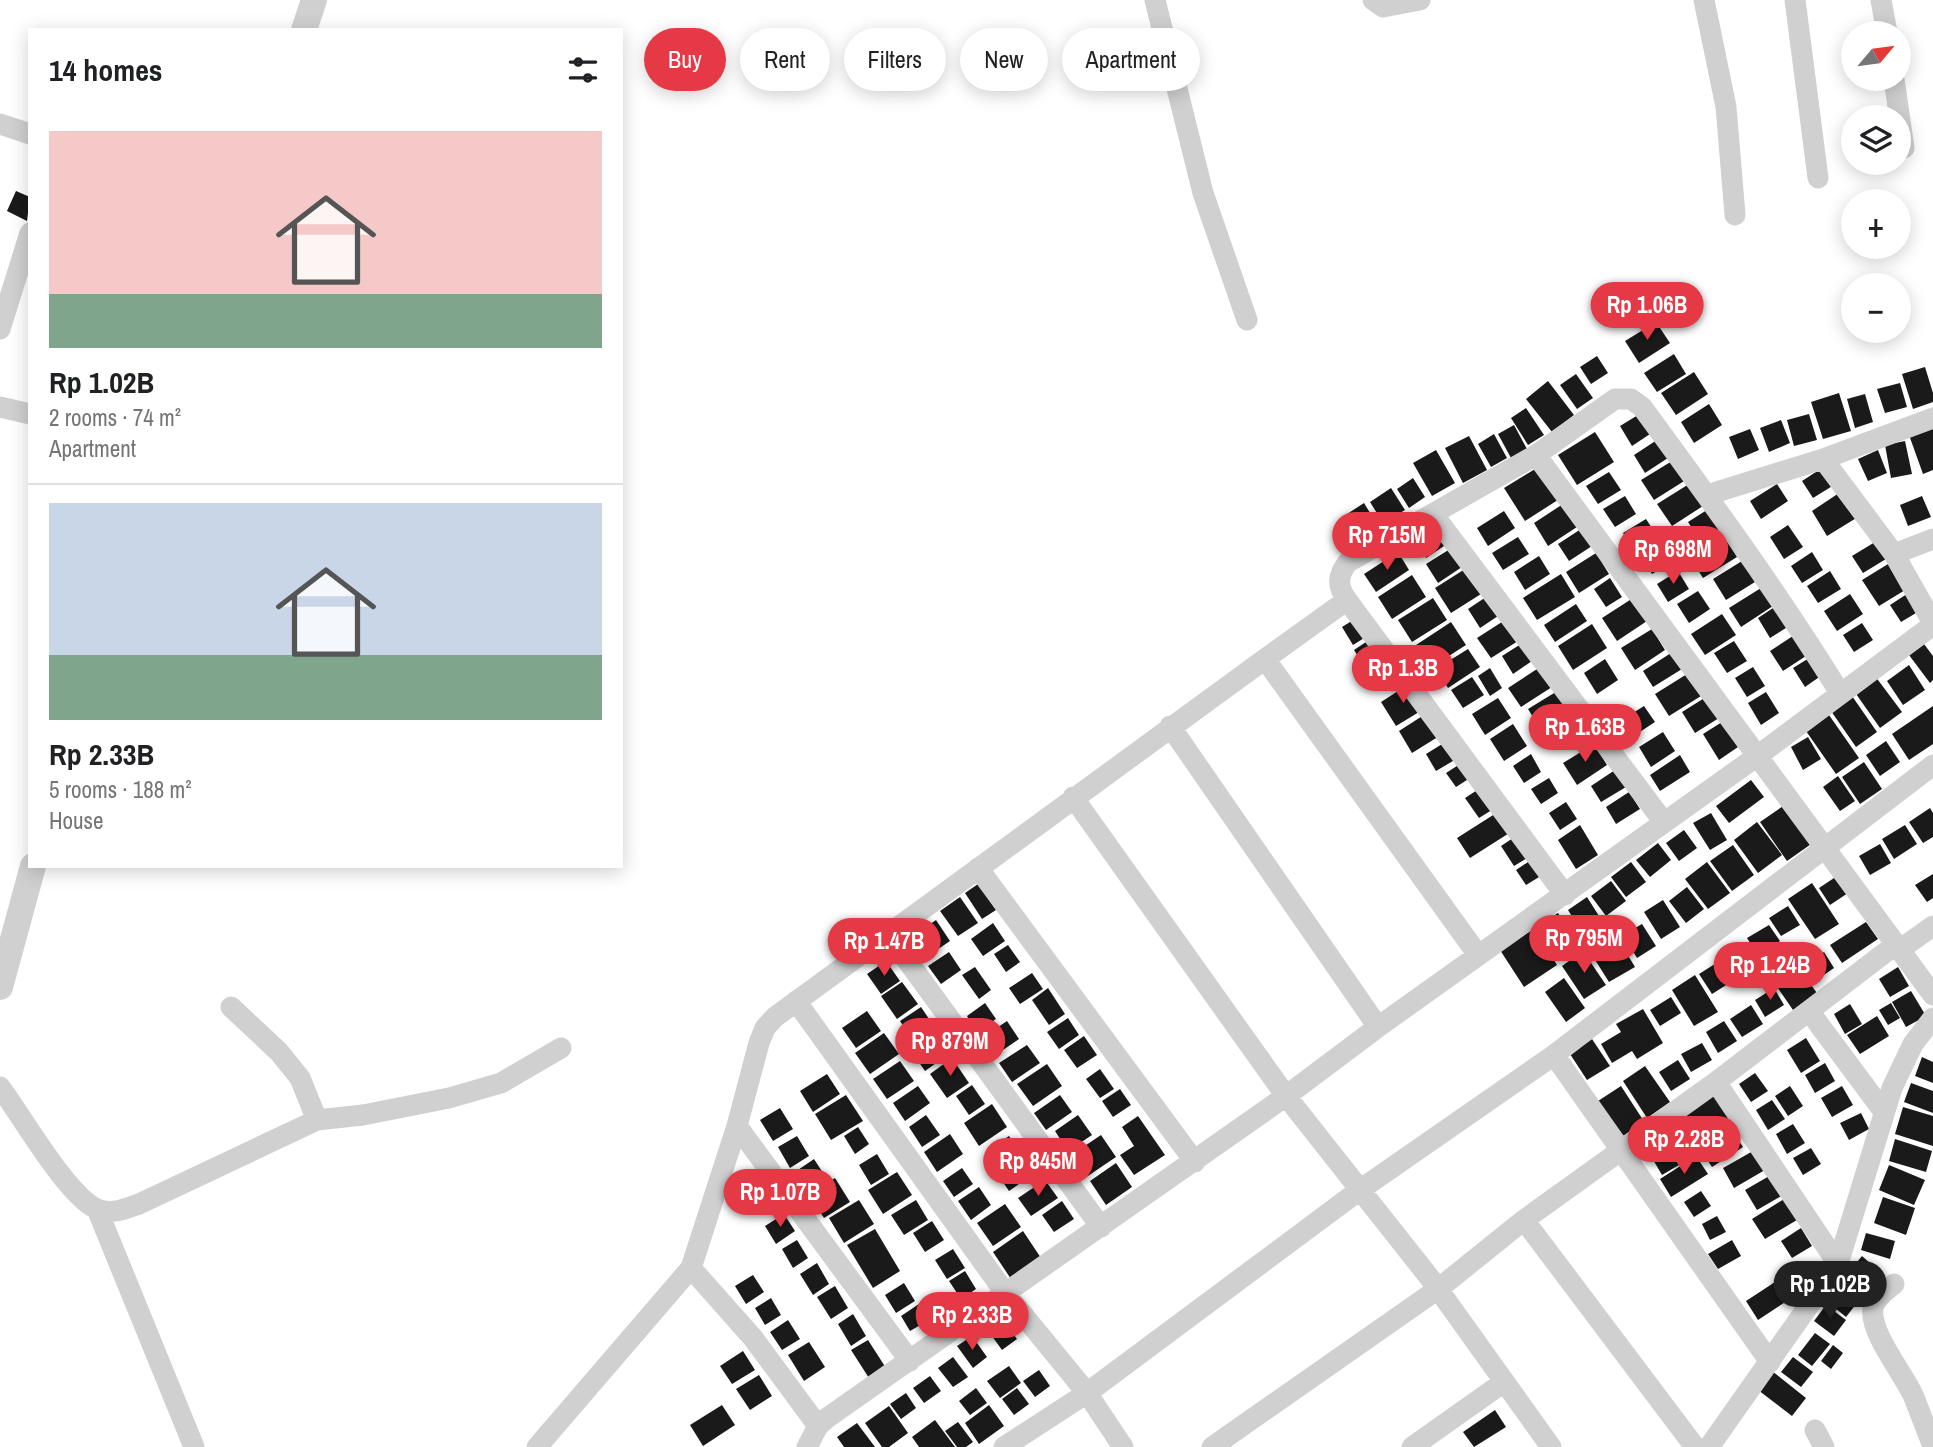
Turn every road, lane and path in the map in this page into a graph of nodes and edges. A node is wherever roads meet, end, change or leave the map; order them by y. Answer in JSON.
{"nodes":[{"id":1,"x":314,"y":0,"type":"edge"},
{"id":2,"x":1155,"y":0,"type":"edge"},
{"id":3,"x":1373,"y":0,"type":"edge"},
{"id":4,"x":1420,"y":0,"type":"edge"},
{"id":5,"x":1704,"y":0,"type":"edge"},
{"id":6,"x":1795,"y":0,"type":"edge"},
{"id":7,"x":1881,"y":0,"type":"edge"},
{"id":8,"x":1884,"y":21,"type":"edge"},
{"id":9,"x":305,"y":28,"type":"edge"},
{"id":10,"x":0,"y":124,"type":"edge"},
{"id":11,"x":28,"y":133,"type":"edge"},
{"id":12,"x":1818,"y":178,"type":"dead end"},
{"id":13,"x":1735,"y":215,"type":"dead end"},
{"id":14,"x":28,"y":239,"type":"edge"},
{"id":15,"x":1247,"y":320,"type":"dead end"},
{"id":16,"x":0,"y":329,"type":"edge"},
{"id":17,"x":0,"y":407,"type":"edge"},
{"id":18,"x":28,"y":414,"type":"edge"},
{"id":19,"x":1933,"y":418,"type":"edge"},
{"id":20,"x":1536,"y":455,"type":"junction"},
{"id":21,"x":1822,"y":459,"type":"junction"},
{"id":22,"x":1707,"y":495,"type":"junction"},
{"id":23,"x":1433,"y":514,"type":"junction"},
{"id":24,"x":1933,"y":539,"type":"edge"},
{"id":25,"x":1894,"y":554,"type":"junction"},
{"id":26,"x":1347,"y":600,"type":"junction"},
{"id":27,"x":1933,"y":624,"type":"edge"},
{"id":28,"x":1265,"y":659,"type":"junction"},
{"id":29,"x":1840,"y":693,"type":"junction"},
{"id":30,"x":1170,"y":726,"type":"junction"},
{"id":31,"x":1756,"y":757,"type":"junction"},
{"id":32,"x":1933,"y":765,"type":"edge"},
{"id":33,"x":1073,"y":797,"type":"junction"},
{"id":34,"x":1663,"y":821,"type":"junction"},
{"id":35,"x":1823,"y":849,"type":"junction"},
{"id":36,"x":32,"y":868,"type":"edge"},
{"id":37,"x":978,"y":868,"type":"junction"},
{"id":38,"x":1565,"y":895,"type":"junction"},
{"id":39,"x":1933,"y":926,"type":"edge"},
{"id":40,"x":888,"y":934,"type":"junction"},
{"id":41,"x":1897,"y":948,"type":"junction"},
{"id":42,"x":1478,"y":955,"type":"junction"},
{"id":43,"x":2,"y":972,"type":"edge"},
{"id":44,"x":1933,"y":995,"type":"edge"},
{"id":45,"x":796,"y":1001,"type":"junction"},
{"id":46,"x":231,"y":1007,"type":"dead end"},
{"id":47,"x":1809,"y":1011,"type":"junction"},
{"id":48,"x":1933,"y":1018,"type":"edge"},
{"id":49,"x":1378,"y":1027,"type":"junction"},
{"id":50,"x":561,"y":1048,"type":"dead end"},
{"id":51,"x":1554,"y":1055,"type":"junction"},
{"id":52,"x":1716,"y":1082,"type":"junction"},
{"id":53,"x":0,"y":1087,"type":"edge"},
{"id":54,"x":1286,"y":1096,"type":"junction"},
{"id":55,"x":1884,"y":1112,"type":"junction"},
{"id":56,"x":317,"y":1120,"type":"junction"},
{"id":57,"x":737,"y":1126,"type":"junction"},
{"id":58,"x":1621,"y":1153,"type":"junction"},
{"id":59,"x":1195,"y":1162,"type":"junction"},
{"id":60,"x":1361,"y":1189,"type":"junction"},
{"id":61,"x":97,"y":1209,"type":"junction"},
{"id":62,"x":1524,"y":1220,"type":"junction"},
{"id":63,"x":1101,"y":1227,"type":"junction"},
{"id":64,"x":1838,"y":1264,"type":"junction"},
{"id":65,"x":691,"y":1268,"type":"junction"},
{"id":66,"x":1894,"y":1284,"type":"dead end"},
{"id":67,"x":1438,"y":1289,"type":"junction"},
{"id":68,"x":1006,"y":1294,"type":"junction"},
{"id":69,"x":910,"y":1361,"type":"junction"},
{"id":70,"x":1770,"y":1362,"type":"junction"},
{"id":71,"x":1504,"y":1382,"type":"junction"},
{"id":72,"x":1087,"y":1393,"type":"junction"},
{"id":73,"x":818,"y":1426,"type":"junction"},
{"id":74,"x":1933,"y":1446,"type":"edge"},
{"id":75,"x":194,"y":1447,"type":"edge"},
{"id":76,"x":537,"y":1447,"type":"edge"},
{"id":77,"x":807,"y":1447,"type":"edge"},
{"id":78,"x":1004,"y":1447,"type":"edge"},
{"id":79,"x":1123,"y":1447,"type":"edge"},
{"id":80,"x":1212,"y":1447,"type":"edge"},
{"id":81,"x":1412,"y":1447,"type":"edge"},
{"id":82,"x":1551,"y":1447,"type":"edge"},
{"id":83,"x":1695,"y":1447,"type":"edge"},
{"id":84,"x":1709,"y":1447,"type":"edge"}],
"edges":[{"from":1,"to":9,"type":"street"},
{"from":2,"to":15,"type":"street"},
{"from":3,"to":4,"type":"street"},
{"from":5,"to":13,"type":"street"},
{"from":6,"to":12,"type":"street"},
{"from":7,"to":8,"type":"street"},
{"from":10,"to":11,"type":"street"},
{"from":14,"to":16,"type":"street"},
{"from":17,"to":18,"type":"street"},
{"from":19,"to":21,"type":"street"},
{"from":20,"to":22,"type":"street"},
{"from":20,"to":23,"type":"street"},
{"from":20,"to":31,"type":"street"},
{"from":21,"to":22,"type":"street"},
{"from":21,"to":25,"type":"street"},
{"from":22,"to":29,"type":"street"},
{"from":23,"to":26,"type":"street"},
{"from":23,"to":34,"type":"street"},
{"from":24,"to":25,"type":"street"},
{"from":25,"to":27,"type":"street"},
{"from":26,"to":28,"type":"street"},
{"from":26,"to":38,"type":"street"},
{"from":27,"to":29,"type":"street"},
{"from":28,"to":30,"type":"street"},
{"from":28,"to":42,"type":"street"},
{"from":29,"to":31,"type":"street"},
{"from":30,"to":33,"type":"street"},
{"from":30,"to":49,"type":"street"},
{"from":31,"to":34,"type":"street"},
{"from":31,"to":35,"type":"street"},
{"from":32,"to":35,"type":"street"},
{"from":33,"to":37,"type":"street"},
{"from":33,"to":54,"type":"street"},
{"from":34,"to":38,"type":"street"},
{"from":35,"to":41,"type":"street"},
{"from":35,"to":51,"type":"street"},
{"from":36,"to":43,"type":"street"},
{"from":37,"to":40,"type":"street"},
{"from":37,"to":59,"type":"street"},
{"from":38,"to":42,"type":"street"},
{"from":39,"to":41,"type":"street"},
{"from":40,"to":45,"type":"street"},
{"from":40,"to":63,"type":"street"},
{"from":41,"to":44,"type":"street"},
{"from":41,"to":47,"type":"street"},
{"from":42,"to":49,"type":"street"},
{"from":45,"to":57,"type":"street"},
{"from":45,"to":68,"type":"street"},
{"from":46,"to":56,"type":"street"},
{"from":47,"to":52,"type":"street"},
{"from":47,"to":55,"type":"street"},
{"from":48,"to":55,"type":"street"},
{"from":49,"to":54,"type":"street"},
{"from":50,"to":56,"type":"street"},
{"from":51,"to":58,"type":"street"},
{"from":51,"to":60,"type":"street"},
{"from":52,"to":58,"type":"street"},
{"from":52,"to":64,"type":"street"},
{"from":53,"to":61,"type":"street"},
{"from":54,"to":59,"type":"street"},
{"from":54,"to":60,"type":"street"},
{"from":55,"to":64,"type":"street"},
{"from":56,"to":61,"type":"street"},
{"from":57,"to":65,"type":"street"},
{"from":57,"to":69,"type":"street"},
{"from":58,"to":62,"type":"street"},
{"from":58,"to":70,"type":"street"},
{"from":59,"to":63,"type":"street"},
{"from":60,"to":67,"type":"street"},
{"from":60,"to":72,"type":"street"},
{"from":61,"to":75,"type":"street"},
{"from":62,"to":67,"type":"street"},
{"from":62,"to":83,"type":"street"},
{"from":63,"to":68,"type":"street"},
{"from":64,"to":70,"type":"street"},
{"from":65,"to":73,"type":"street"},
{"from":65,"to":76,"type":"street"},
{"from":66,"to":74,"type":"street"},
{"from":67,"to":71,"type":"street"},
{"from":67,"to":80,"type":"street"},
{"from":68,"to":69,"type":"street"},
{"from":68,"to":72,"type":"street"},
{"from":69,"to":73,"type":"street"},
{"from":70,"to":84,"type":"street"},
{"from":71,"to":81,"type":"street"},
{"from":71,"to":82,"type":"street"},
{"from":72,"to":78,"type":"street"},
{"from":72,"to":79,"type":"street"},
{"from":73,"to":77,"type":"street"}]}
